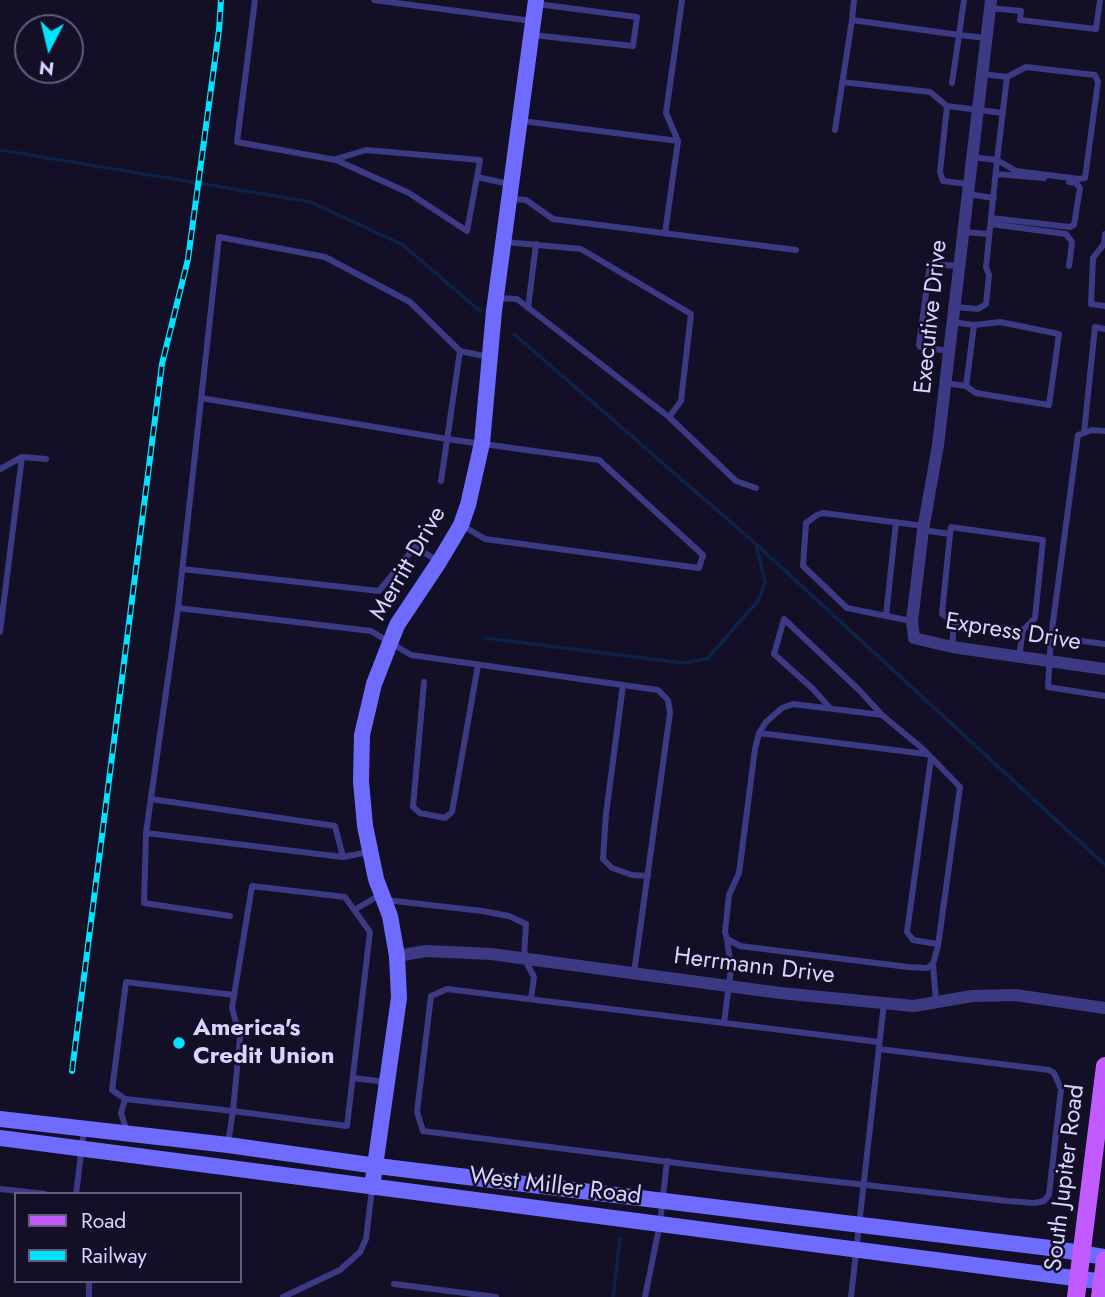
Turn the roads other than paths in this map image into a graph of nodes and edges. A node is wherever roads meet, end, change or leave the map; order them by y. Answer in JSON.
{"nodes":[{"id":1,"x":255,"y":0,"type":"edge"},
{"id":2,"x":374,"y":0,"type":"edge"},
{"id":3,"x":682,"y":0,"type":"edge"},
{"id":4,"x":854,"y":0,"type":"edge"},
{"id":5,"x":964,"y":0,"type":"edge"},
{"id":6,"x":1100,"y":0,"type":"edge"},
{"id":7,"x":536,"y":2,"type":"edge"},
{"id":8,"x":991,"y":4,"type":"edge"},
{"id":9,"x":852,"y":20,"type":"junction"},
{"id":10,"x":532,"y":28,"type":"junction"},
{"id":11,"x":959,"y":35,"type":"junction"},
{"id":12,"x":986,"y":38,"type":"junction"},
{"id":13,"x":982,"y":74,"type":"junction"},
{"id":14,"x":1007,"y":77,"type":"junction"},
{"id":15,"x":842,"y":82,"type":"junction"},
{"id":16,"x":952,"y":83,"type":"dead end"},
{"id":17,"x":947,"y":106,"type":"junction"},
{"id":18,"x":977,"y":110,"type":"junction"},
{"id":19,"x":1003,"y":113,"type":"junction"},
{"id":20,"x":520,"y":121,"type":"junction"},
{"id":21,"x":835,"y":130,"type":"dead end"},
{"id":22,"x":678,"y":141,"type":"junction"},
{"id":23,"x":972,"y":157,"type":"junction"},
{"id":24,"x":336,"y":160,"type":"junction"},
{"id":25,"x":997,"y":160,"type":"junction"},
{"id":26,"x":997,"y":174,"type":"junction"},
{"id":27,"x":477,"y":177,"type":"junction"},
{"id":28,"x":968,"y":189,"type":"junction"},
{"id":29,"x":511,"y":192,"type":"junction"},
{"id":30,"x":994,"y":198,"type":"junction"},
{"id":31,"x":991,"y":221,"type":"junction"},
{"id":32,"x":962,"y":232,"type":"junction"},
{"id":33,"x":666,"y":233,"type":"junction"},
{"id":34,"x":989,"y":234,"type":"junction"},
{"id":35,"x":1105,"y":234,"type":"edge"},
{"id":36,"x":503,"y":242,"type":"junction"},
{"id":37,"x":536,"y":244,"type":"junction"},
{"id":38,"x":796,"y":250,"type":"dead end"},
{"id":39,"x":958,"y":266,"type":"junction"},
{"id":40,"x":1069,"y":267,"type":"dead end"},
{"id":41,"x":495,"y":298,"type":"junction"},
{"id":42,"x":1105,"y":306,"type":"edge"},
{"id":43,"x":528,"y":307,"type":"junction"},
{"id":44,"x":954,"y":307,"type":"junction"},
{"id":45,"x":952,"y":322,"type":"junction"},
{"id":46,"x":974,"y":325,"type":"junction"},
{"id":47,"x":1105,"y":328,"type":"edge"},
{"id":48,"x":460,"y":351,"type":"junction"},
{"id":49,"x":949,"y":351,"type":"junction"},
{"id":50,"x":491,"y":357,"type":"junction"},
{"id":51,"x":945,"y":383,"type":"junction"},
{"id":52,"x":966,"y":386,"type":"junction"},
{"id":53,"x":201,"y":398,"type":"junction"},
{"id":54,"x":669,"y":417,"type":"junction"},
{"id":55,"x":1105,"y":431,"type":"edge"},
{"id":56,"x":1084,"y":433,"type":"junction"},
{"id":57,"x":447,"y":439,"type":"junction"},
{"id":58,"x":482,"y":443,"type":"junction"},
{"id":59,"x":22,"y":457,"type":"junction"},
{"id":60,"x":46,"y":459,"type":"dead end"},
{"id":61,"x":0,"y":469,"type":"edge"},
{"id":62,"x":442,"y":481,"type":"dead end"},
{"id":63,"x":756,"y":488,"type":"dead end"},
{"id":64,"x":896,"y":522,"type":"junction"},
{"id":65,"x":461,"y":525,"type":"junction"},
{"id":66,"x":924,"y":528,"type":"junction"},
{"id":67,"x":950,"y":534,"type":"junction"},
{"id":68,"x":439,"y":562,"type":"junction"},
{"id":69,"x":182,"y":569,"type":"junction"},
{"id":70,"x":178,"y":608,"type":"junction"},
{"id":71,"x":886,"y":616,"type":"junction"},
{"id":72,"x":912,"y":621,"type":"junction"},
{"id":73,"x":954,"y":622,"type":"junction"},
{"id":74,"x":1023,"y":630,"type":"junction"},
{"id":75,"x":0,"y":632,"type":"edge"},
{"id":76,"x":1051,"y":637,"type":"junction"},
{"id":77,"x":914,"y":638,"type":"joint"},
{"id":78,"x":390,"y":643,"type":"junction"},
{"id":79,"x":1105,"y":644,"type":"edge"},
{"id":80,"x":951,"y":647,"type":"junction"},
{"id":81,"x":1020,"y":657,"type":"junction"},
{"id":82,"x":1049,"y":661,"type":"junction"},
{"id":83,"x":478,"y":665,"type":"junction"},
{"id":84,"x":1105,"y":669,"type":"edge"},
{"id":85,"x":424,"y":682,"type":"dead end"},
{"id":86,"x":623,"y":685,"type":"junction"},
{"id":87,"x":1105,"y":696,"type":"edge"},
{"id":88,"x":830,"y":708,"type":"junction"},
{"id":89,"x":882,"y":715,"type":"junction"},
{"id":90,"x":759,"y":733,"type":"junction"},
{"id":91,"x":930,"y":756,"type":"junction"},
{"id":92,"x":151,"y":799,"type":"junction"},
{"id":93,"x":146,"y":833,"type":"junction"},
{"id":94,"x":371,"y":852,"type":"junction"},
{"id":95,"x":343,"y":857,"type":"junction"},
{"id":96,"x":648,"y":876,"type":"junction"},
{"id":97,"x":383,"y":897,"type":"junction"},
{"id":98,"x":355,"y":910,"type":"junction"},
{"id":99,"x":230,"y":916,"type":"dead end"},
{"id":100,"x":727,"y":939,"type":"junction"},
{"id":101,"x":938,"y":944,"type":"junction"},
{"id":102,"x":397,"y":956,"type":"junction"},
{"id":103,"x":524,"y":958,"type":"junction"},
{"id":104,"x":933,"y":964,"type":"junction"},
{"id":105,"x":634,"y":973,"type":"junction"},
{"id":106,"x":729,"y":986,"type":"junction"},
{"id":107,"x":234,"y":995,"type":"junction"},
{"id":108,"x":531,"y":999,"type":"junction"},
{"id":109,"x":936,"y":1002,"type":"junction"},
{"id":110,"x":884,"y":1003,"type":"junction"},
{"id":111,"x":1105,"y":1008,"type":"edge"},
{"id":112,"x":724,"y":1023,"type":"junction"},
{"id":113,"x":879,"y":1045,"type":"junction"},
{"id":114,"x":1105,"y":1066,"type":"edge"},
{"id":115,"x":353,"y":1078,"type":"junction"},
{"id":116,"x":388,"y":1083,"type":"junction"},
{"id":117,"x":125,"y":1099,"type":"junction"},
{"id":118,"x":233,"y":1111,"type":"junction"},
{"id":119,"x":0,"y":1119,"type":"edge"},
{"id":120,"x":83,"y":1129,"type":"junction"},
{"id":121,"x":128,"y":1134,"type":"junction"},
{"id":122,"x":0,"y":1138,"type":"edge"},
{"id":123,"x":228,"y":1144,"type":"junction"},
{"id":124,"x":82,"y":1149,"type":"junction"},
{"id":125,"x":667,"y":1161,"type":"junction"},
{"id":126,"x":377,"y":1166,"type":"junction"},
{"id":127,"x":863,"y":1184,"type":"junction"},
{"id":128,"x":372,"y":1187,"type":"junction"},
{"id":129,"x":0,"y":1189,"type":"edge"},
{"id":130,"x":26,"y":1192,"type":"edge"},
{"id":131,"x":76,"y":1192,"type":"edge"},
{"id":132,"x":663,"y":1200,"type":"junction"},
{"id":133,"x":660,"y":1223,"type":"junction"},
{"id":134,"x":858,"y":1224,"type":"junction"},
{"id":135,"x":856,"y":1249,"type":"junction"},
{"id":136,"x":1082,"y":1254,"type":"junction"},
{"id":137,"x":1105,"y":1259,"type":"edge"},
{"id":138,"x":1078,"y":1278,"type":"junction"},
{"id":139,"x":394,"y":1284,"type":"dead end"},
{"id":140,"x":1102,"y":1287,"type":"edge"},
{"id":141,"x":298,"y":1294,"type":"edge"},
{"id":142,"x":283,"y":1297,"type":"edge"},
{"id":143,"x":496,"y":1297,"type":"edge"},
{"id":144,"x":645,"y":1297,"type":"edge"},
{"id":145,"x":851,"y":1297,"type":"edge"},
{"id":146,"x":1076,"y":1297,"type":"edge"}],
"edges":[{"from":1,"to":24,"type":"lane"},
{"from":2,"to":10,"type":"lane"},
{"from":3,"to":22,"type":"lane"},
{"from":4,"to":9,"type":"lane"},
{"from":5,"to":11,"type":"lane"},
{"from":6,"to":8,"type":"lane"},
{"from":7,"to":10,"type":"main road","name":"Merritt Drive"},
{"from":7,"to":10,"type":"lane"},
{"from":8,"to":12,"type":"street","name":"Executive Drive"},
{"from":9,"to":11,"type":"lane"},
{"from":9,"to":15,"type":"lane"},
{"from":10,"to":20,"type":"main road","name":"Merritt Drive"},
{"from":11,"to":12,"type":"lane"},
{"from":11,"to":16,"type":"lane"},
{"from":12,"to":13,"type":"street","name":"Executive Drive"},
{"from":13,"to":14,"type":"lane"},
{"from":13,"to":18,"type":"street","name":"Executive Drive"},
{"from":14,"to":19,"type":"lane"},
{"from":14,"to":25,"type":"lane"},
{"from":15,"to":17,"type":"lane"},
{"from":15,"to":21,"type":"lane"},
{"from":17,"to":18,"type":"lane"},
{"from":17,"to":28,"type":"lane"},
{"from":18,"to":19,"type":"lane"},
{"from":18,"to":23,"type":"street","name":"Executive Drive"},
{"from":19,"to":25,"type":"lane"},
{"from":20,"to":22,"type":"lane"},
{"from":20,"to":29,"type":"main road","name":"Merritt Drive"},
{"from":22,"to":33,"type":"lane"},
{"from":23,"to":25,"type":"lane"},
{"from":23,"to":28,"type":"street","name":"Executive Drive"},
{"from":24,"to":27,"type":"lane"},
{"from":24,"to":27,"type":"lane"},
{"from":25,"to":26,"type":"lane"},
{"from":26,"to":30,"type":"lane"},
{"from":26,"to":31,"type":"lane"},
{"from":27,"to":29,"type":"lane"},
{"from":28,"to":30,"type":"lane"},
{"from":28,"to":32,"type":"street","name":"Executive Drive"},
{"from":29,"to":33,"type":"lane"},
{"from":29,"to":36,"type":"main road","name":"Merritt Drive"},
{"from":30,"to":31,"type":"lane"},
{"from":31,"to":34,"type":"lane"},
{"from":31,"to":40,"type":"lane"},
{"from":32,"to":34,"type":"lane"},
{"from":32,"to":39,"type":"street","name":"Executive Drive"},
{"from":33,"to":38,"type":"lane"},
{"from":34,"to":44,"type":"lane"},
{"from":35,"to":42,"type":"lane"},
{"from":36,"to":37,"type":"lane"},
{"from":36,"to":41,"type":"main road","name":"Merritt Drive"},
{"from":37,"to":43,"type":"lane"},
{"from":37,"to":54,"type":"lane"},
{"from":39,"to":44,"type":"street","name":"Executive Drive"},
{"from":39,"to":49,"type":"lane"},
{"from":41,"to":43,"type":"lane"},
{"from":41,"to":50,"type":"main road","name":"Merritt Drive"},
{"from":43,"to":54,"type":"lane"},
{"from":44,"to":45,"type":"street","name":"Executive Drive"},
{"from":45,"to":46,"type":"lane"},
{"from":45,"to":49,"type":"street","name":"Executive Drive"},
{"from":46,"to":52,"type":"lane"},
{"from":46,"to":52,"type":"lane"},
{"from":47,"to":56,"type":"lane"},
{"from":48,"to":50,"type":"lane"},
{"from":48,"to":53,"type":"lane"},
{"from":48,"to":57,"type":"lane"},
{"from":49,"to":51,"type":"street","name":"Executive Drive"},
{"from":50,"to":58,"type":"main road","name":"Merritt Drive"},
{"from":51,"to":52,"type":"lane"},
{"from":51,"to":66,"type":"street","name":"Executive Drive"},
{"from":53,"to":57,"type":"lane"},
{"from":53,"to":69,"type":"lane"},
{"from":54,"to":63,"type":"lane"},
{"from":55,"to":56,"type":"lane"},
{"from":56,"to":76,"type":"lane"},
{"from":57,"to":58,"type":"lane"},
{"from":57,"to":62,"type":"lane"},
{"from":58,"to":65,"type":"main road","name":"Merritt Drive"},
{"from":58,"to":65,"type":"lane"},
{"from":59,"to":60,"type":"lane"},
{"from":59,"to":61,"type":"lane"},
{"from":59,"to":75,"type":"lane"},
{"from":64,"to":66,"type":"lane"},
{"from":64,"to":71,"type":"lane"},
{"from":64,"to":71,"type":"lane"},
{"from":65,"to":68,"type":"main road","name":"Merritt Drive"},
{"from":66,"to":67,"type":"lane"},
{"from":66,"to":72,"type":"street","name":"Executive Drive"},
{"from":67,"to":73,"type":"lane"},
{"from":67,"to":74,"type":"lane"},
{"from":68,"to":69,"type":"lane"},
{"from":68,"to":78,"type":"main road","name":"Merritt Drive"},
{"from":69,"to":70,"type":"lane"},
{"from":70,"to":78,"type":"lane"},
{"from":70,"to":92,"type":"lane"},
{"from":71,"to":72,"type":"lane"},
{"from":72,"to":77,"type":"street","name":"Executive Drive"},
{"from":73,"to":74,"type":"lane"},
{"from":73,"to":80,"type":"lane"},
{"from":74,"to":81,"type":"lane"},
{"from":76,"to":79,"type":"lane"},
{"from":76,"to":82,"type":"lane"},
{"from":77,"to":80,"type":"street","name":"Express Drive"},
{"from":78,"to":83,"type":"lane"},
{"from":78,"to":94,"type":"main road","name":"Merritt Drive"},
{"from":80,"to":81,"type":"street","name":"Express Drive"},
{"from":81,"to":82,"type":"street","name":"Express Drive"},
{"from":82,"to":84,"type":"street","name":"Express Drive"},
{"from":82,"to":87,"type":"lane"},
{"from":83,"to":85,"type":"lane"},
{"from":83,"to":86,"type":"lane"},
{"from":86,"to":96,"type":"lane"},
{"from":86,"to":96,"type":"lane"},
{"from":88,"to":89,"type":"lane"},
{"from":88,"to":89,"type":"lane"},
{"from":88,"to":90,"type":"lane"},
{"from":89,"to":91,"type":"lane"},
{"from":90,"to":91,"type":"lane"},
{"from":90,"to":100,"type":"lane"},
{"from":91,"to":101,"type":"lane"},
{"from":91,"to":101,"type":"lane"},
{"from":92,"to":93,"type":"lane"},
{"from":92,"to":95,"type":"lane"},
{"from":93,"to":95,"type":"lane"},
{"from":93,"to":99,"type":"lane"},
{"from":94,"to":95,"type":"lane"},
{"from":94,"to":97,"type":"main road","name":"Merritt Drive"},
{"from":96,"to":105,"type":"lane"},
{"from":97,"to":98,"type":"lane"},
{"from":97,"to":102,"type":"main road","name":"Merritt Drive"},
{"from":97,"to":103,"type":"lane"},
{"from":98,"to":107,"type":"lane"},
{"from":98,"to":115,"type":"lane"},
{"from":100,"to":104,"type":"lane"},
{"from":100,"to":106,"type":"lane"},
{"from":101,"to":104,"type":"lane"},
{"from":102,"to":103,"type":"street","name":"Herrmann Drive"},
{"from":102,"to":116,"type":"main road","name":"Merritt Drive"},
{"from":103,"to":105,"type":"street","name":"Herrmann Drive"},
{"from":103,"to":108,"type":"lane"},
{"from":104,"to":109,"type":"lane"},
{"from":105,"to":106,"type":"street","name":"Herrmann Drive"},
{"from":106,"to":110,"type":"street","name":"Herrmann Drive"},
{"from":106,"to":112,"type":"lane"},
{"from":107,"to":117,"type":"lane"},
{"from":107,"to":118,"type":"lane"},
{"from":108,"to":112,"type":"lane"},
{"from":108,"to":125,"type":"lane"},
{"from":109,"to":110,"type":"street","name":"Herrmann Drive"},
{"from":109,"to":111,"type":"street","name":"Herrmann Drive"},
{"from":110,"to":113,"type":"lane"},
{"from":112,"to":113,"type":"lane"},
{"from":113,"to":127,"type":"lane"},
{"from":113,"to":127,"type":"lane"},
{"from":114,"to":136,"type":"main road","name":"South Jupiter Road"},
{"from":115,"to":116,"type":"lane"},
{"from":115,"to":118,"type":"lane"},
{"from":116,"to":126,"type":"main road","name":"Merritt Drive"},
{"from":117,"to":118,"type":"lane"},
{"from":117,"to":121,"type":"lane"},
{"from":118,"to":123,"type":"lane"},
{"from":119,"to":120,"type":"main road","name":"West Miller Road"},
{"from":120,"to":121,"type":"main road","name":"West Miller Road"},
{"from":120,"to":124,"type":"lane"},
{"from":121,"to":123,"type":"main road","name":"West Miller Road"},
{"from":122,"to":124,"type":"main road","name":"West Miller Road"},
{"from":123,"to":126,"type":"main road","name":"West Miller Road"},
{"from":124,"to":128,"type":"main road","name":"West Miller Road"},
{"from":124,"to":131,"type":"lane"},
{"from":125,"to":127,"type":"lane"},
{"from":125,"to":132,"type":"lane"},
{"from":126,"to":128,"type":"main road","name":"Merritt Drive"},
{"from":126,"to":132,"type":"main road","name":"West Miller Road"},
{"from":127,"to":134,"type":"lane"},
{"from":128,"to":133,"type":"main road","name":"West Miller Road"},
{"from":128,"to":141,"type":"lane"},
{"from":129,"to":130,"type":"lane"},
{"from":132,"to":133,"type":"lane"},
{"from":132,"to":134,"type":"main road","name":"West Miller Road"},
{"from":133,"to":135,"type":"main road","name":"West Miller Road"},
{"from":133,"to":144,"type":"lane"},
{"from":134,"to":135,"type":"lane"},
{"from":134,"to":136,"type":"main road","name":"West Miller Road"},
{"from":135,"to":138,"type":"main road","name":"West Miller Road"},
{"from":135,"to":145,"type":"lane"},
{"from":136,"to":137,"type":"main road","name":"West Miller Road"},
{"from":136,"to":138,"type":"main road","name":"South Jupiter Road"},
{"from":137,"to":140,"type":"main road","name":"South Jupiter Road"},
{"from":138,"to":140,"type":"main road","name":"West Miller Road"},
{"from":138,"to":146,"type":"main road","name":"South Jupiter Road"},
{"from":139,"to":143,"type":"lane"},
{"from":141,"to":142,"type":"lane"}]}
